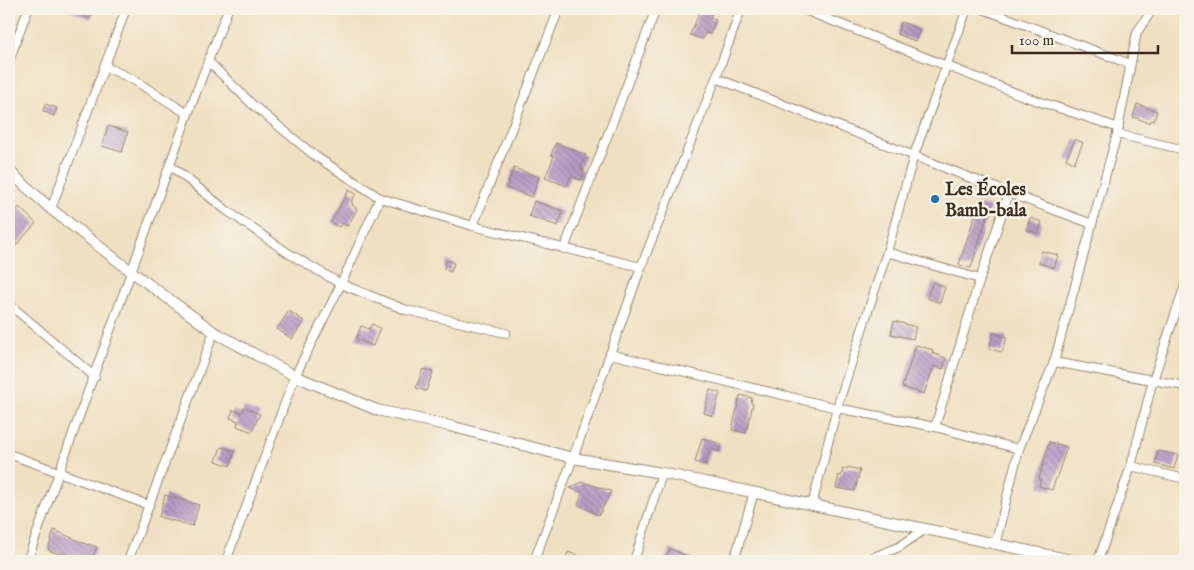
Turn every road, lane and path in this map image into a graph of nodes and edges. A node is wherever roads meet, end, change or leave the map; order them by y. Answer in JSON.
{"nodes":[{"id":1,"x":28,"y":9,"type":"edge"},
{"id":2,"x":126,"y":9,"type":"edge"},
{"id":3,"x":228,"y":9,"type":"edge"},
{"id":4,"x":559,"y":9,"type":"edge"},
{"id":5,"x":656,"y":9,"type":"edge"},
{"id":6,"x":741,"y":9,"type":"edge"},
{"id":7,"x":802,"y":9,"type":"edge"},
{"id":8,"x":967,"y":9,"type":"edge"},
{"id":9,"x":983,"y":9,"type":"edge"},
{"id":10,"x":1153,"y":9,"type":"edge"},
{"id":11,"x":9,"y":61,"type":"edge"},
{"id":12,"x":208,"y":61,"type":"junction"},
{"id":13,"x":1130,"y":64,"type":"junction"},
{"id":14,"x":948,"y":65,"type":"junction"},
{"id":15,"x":104,"y":66,"type":"junction"},
{"id":16,"x":716,"y":78,"type":"junction"},
{"id":17,"x":188,"y":114,"type":"junction"},
{"id":18,"x":1118,"y":131,"type":"junction"},
{"id":19,"x":1185,"y":150,"type":"edge"},
{"id":20,"x":914,"y":155,"type":"junction"},
{"id":21,"x":170,"y":166,"type":"junction"},
{"id":22,"x":9,"y":171,"type":"edge"},
{"id":23,"x":1009,"y":193,"type":"junction"},
{"id":24,"x":380,"y":198,"type":"junction"},
{"id":25,"x":51,"y":209,"type":"junction"},
{"id":26,"x":1092,"y":224,"type":"junction"},
{"id":27,"x":473,"y":226,"type":"junction"},
{"id":28,"x":564,"y":249,"type":"junction"},
{"id":29,"x":887,"y":252,"type":"junction"},
{"id":30,"x":641,"y":267,"type":"junction"},
{"id":31,"x":132,"y":272,"type":"junction"},
{"id":32,"x":980,"y":280,"type":"junction"},
{"id":33,"x":341,"y":284,"type":"junction"},
{"id":34,"x":1185,"y":285,"type":"edge"},
{"id":35,"x":9,"y":304,"type":"edge"},
{"id":36,"x":214,"y":332,"type":"junction"},
{"id":37,"x":506,"y":333,"type":"dead end"},
{"id":38,"x":610,"y":354,"type":"junction"},
{"id":39,"x":1054,"y":362,"type":"junction"},
{"id":40,"x":295,"y":376,"type":"junction"},
{"id":41,"x":95,"y":377,"type":"junction"},
{"id":42,"x":1153,"y":380,"type":"junction"},
{"id":43,"x":1185,"y":386,"type":"edge"},
{"id":44,"x":837,"y":408,"type":"junction"},
{"id":45,"x":935,"y":427,"type":"junction"},
{"id":46,"x":1019,"y":448,"type":"junction"},
{"id":47,"x":9,"y":454,"type":"edge"},
{"id":48,"x":574,"y":458,"type":"junction"},
{"id":49,"x":1131,"y":466,"type":"junction"},
{"id":50,"x":60,"y":472,"type":"junction"},
{"id":51,"x":662,"y":473,"type":"junction"},
{"id":52,"x":1185,"y":479,"type":"edge"},
{"id":53,"x":754,"y":492,"type":"junction"},
{"id":54,"x":812,"y":504,"type":"junction"},
{"id":55,"x":148,"y":505,"type":"junction"},
{"id":56,"x":924,"y":530,"type":"junction"},
{"id":57,"x":995,"y":544,"type":"junction"},
{"id":58,"x":27,"y":561,"type":"edge"},
{"id":59,"x":128,"y":561,"type":"edge"},
{"id":60,"x":226,"y":561,"type":"edge"},
{"id":61,"x":534,"y":561,"type":"edge"},
{"id":62,"x":634,"y":561,"type":"edge"},
{"id":63,"x":734,"y":561,"type":"edge"},
{"id":64,"x":864,"y":561,"type":"edge"},
{"id":65,"x":1076,"y":561,"type":"edge"},
{"id":66,"x":1098,"y":561,"type":"edge"}],
"edges":[{"from":1,"to":11,"type":"street"},
{"from":2,"to":15,"type":"street"},
{"from":3,"to":12,"type":"street"},
{"from":4,"to":27,"type":"street"},
{"from":5,"to":28,"type":"street"},
{"from":6,"to":16,"type":"street"},
{"from":7,"to":14,"type":"street"},
{"from":8,"to":14,"type":"street"},
{"from":9,"to":13,"type":"street"},
{"from":10,"to":13,"type":"street"},
{"from":12,"to":17,"type":"street"},
{"from":12,"to":24,"type":"street"},
{"from":13,"to":18,"type":"street"},
{"from":14,"to":18,"type":"street"},
{"from":14,"to":20,"type":"street"},
{"from":15,"to":17,"type":"street"},
{"from":15,"to":25,"type":"street"},
{"from":16,"to":20,"type":"street"},
{"from":16,"to":30,"type":"street"},
{"from":17,"to":21,"type":"street"},
{"from":18,"to":19,"type":"street"},
{"from":18,"to":26,"type":"street"},
{"from":20,"to":23,"type":"street"},
{"from":20,"to":29,"type":"street"},
{"from":21,"to":31,"type":"street"},
{"from":21,"to":33,"type":"street"},
{"from":22,"to":25,"type":"street"},
{"from":23,"to":26,"type":"street"},
{"from":23,"to":32,"type":"street"},
{"from":24,"to":27,"type":"street"},
{"from":24,"to":33,"type":"street"},
{"from":25,"to":31,"type":"street"},
{"from":26,"to":39,"type":"street"},
{"from":27,"to":28,"type":"street"},
{"from":28,"to":30,"type":"street"},
{"from":29,"to":32,"type":"street"},
{"from":29,"to":44,"type":"street"},
{"from":30,"to":38,"type":"street"},
{"from":31,"to":36,"type":"street"},
{"from":31,"to":41,"type":"street"},
{"from":32,"to":45,"type":"street"},
{"from":33,"to":37,"type":"street"},
{"from":33,"to":40,"type":"street"},
{"from":34,"to":42,"type":"street"},
{"from":35,"to":41,"type":"street"},
{"from":36,"to":40,"type":"street"},
{"from":36,"to":55,"type":"street"},
{"from":38,"to":44,"type":"street"},
{"from":38,"to":48,"type":"street"},
{"from":39,"to":42,"type":"street"},
{"from":39,"to":46,"type":"street"},
{"from":40,"to":48,"type":"street"},
{"from":40,"to":60,"type":"street"},
{"from":41,"to":50,"type":"street"},
{"from":42,"to":43,"type":"street"},
{"from":42,"to":49,"type":"street"},
{"from":44,"to":45,"type":"street"},
{"from":44,"to":54,"type":"street"},
{"from":45,"to":46,"type":"street"},
{"from":46,"to":57,"type":"street"},
{"from":47,"to":50,"type":"street"},
{"from":48,"to":51,"type":"street"},
{"from":48,"to":61,"type":"street"},
{"from":49,"to":52,"type":"street"},
{"from":49,"to":66,"type":"street"},
{"from":50,"to":55,"type":"street"},
{"from":50,"to":58,"type":"street"},
{"from":51,"to":53,"type":"street"},
{"from":51,"to":62,"type":"street"},
{"from":53,"to":54,"type":"street"},
{"from":53,"to":63,"type":"street"},
{"from":54,"to":56,"type":"street"},
{"from":55,"to":59,"type":"street"},
{"from":56,"to":57,"type":"street"},
{"from":56,"to":64,"type":"street"},
{"from":57,"to":65,"type":"street"}]}
